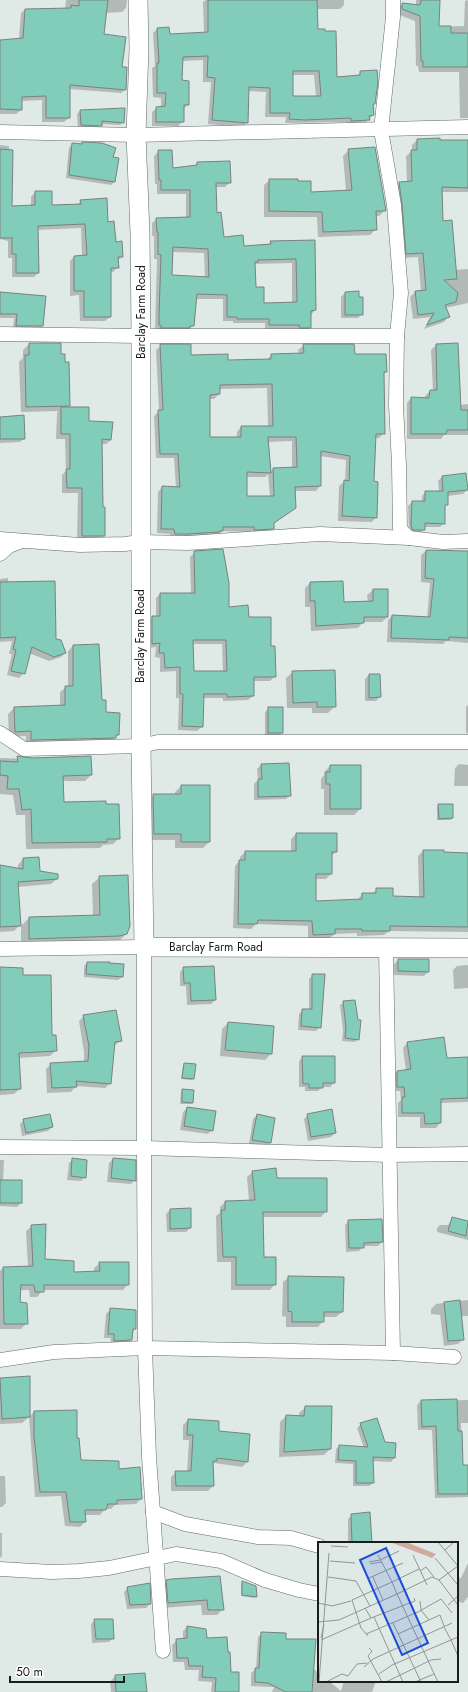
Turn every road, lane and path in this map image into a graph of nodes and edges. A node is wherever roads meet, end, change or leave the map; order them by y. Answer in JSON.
{"nodes":[{"id":1,"x":138,"y":0,"type":"edge"},
{"id":2,"x":393,"y":0,"type":"edge"},
{"id":3,"x":468,"y":127,"type":"edge"},
{"id":4,"x":381,"y":130,"type":"junction"},
{"id":5,"x":0,"y":132,"type":"edge"},
{"id":6,"x":136,"y":135,"type":"junction"},
{"id":7,"x":0,"y":334,"type":"edge"},
{"id":8,"x":142,"y":336,"type":"junction"},
{"id":9,"x":397,"y":336,"type":"junction"},
{"id":10,"x":409,"y":538,"type":"junction"},
{"id":11,"x":0,"y":539,"type":"edge"},
{"id":12,"x":22,"y":541,"type":"junction"},
{"id":13,"x":468,"y":541,"type":"edge"},
{"id":14,"x":140,"y":542,"type":"junction"},
{"id":15,"x":0,"y":554,"type":"edge"},
{"id":16,"x":0,"y":733,"type":"edge"},
{"id":17,"x":468,"y":742,"type":"edge"},
{"id":18,"x":140,"y":746,"type":"junction"},
{"id":19,"x":144,"y":947,"type":"junction"},
{"id":20,"x":386,"y":948,"type":"junction"},
{"id":21,"x":468,"y":948,"type":"edge"},
{"id":22,"x":0,"y":949,"type":"edge"},
{"id":23,"x":0,"y":1147,"type":"edge"},
{"id":24,"x":144,"y":1148,"type":"junction"},
{"id":25,"x":468,"y":1154,"type":"edge"},
{"id":26,"x":390,"y":1155,"type":"junction"},
{"id":27,"x":145,"y":1348,"type":"junction"},
{"id":28,"x":393,"y":1353,"type":"junction"},
{"id":29,"x":454,"y":1356,"type":"dead end"},
{"id":30,"x":0,"y":1360,"type":"edge"},
{"id":31,"x":153,"y":1512,"type":"junction"},
{"id":32,"x":318,"y":1546,"type":"edge"},
{"id":33,"x":156,"y":1558,"type":"junction"},
{"id":34,"x":0,"y":1569,"type":"edge"},
{"id":35,"x":318,"y":1594,"type":"edge"},
{"id":36,"x":163,"y":1651,"type":"dead end"}],
"edges":[{"from":1,"to":6,"type":"street","name":"Barclay Farm Road"},
{"from":2,"to":4,"type":"street"},
{"from":3,"to":4,"type":"street"},
{"from":4,"to":6,"type":"street"},
{"from":4,"to":9,"type":"street"},
{"from":5,"to":6,"type":"street"},
{"from":6,"to":8,"type":"street","name":"Barclay Farm Road"},
{"from":7,"to":8,"type":"street"},
{"from":8,"to":9,"type":"street"},
{"from":8,"to":14,"type":"street","name":"Barclay Farm Road"},
{"from":9,"to":10,"type":"street"},
{"from":10,"to":13,"type":"street"},
{"from":10,"to":14,"type":"street"},
{"from":11,"to":12,"type":"street"},
{"from":12,"to":14,"type":"street"},
{"from":12,"to":15,"type":"street"},
{"from":14,"to":18,"type":"street","name":"Barclay Farm Road"},
{"from":16,"to":18,"type":"street"},
{"from":17,"to":18,"type":"street"},
{"from":18,"to":19,"type":"street","name":"Barclay Farm Road"},
{"from":19,"to":20,"type":"street","name":"Barclay Farm Road"},
{"from":19,"to":22,"type":"street"},
{"from":19,"to":24,"type":"street"},
{"from":20,"to":21,"type":"street","name":"Barclay Farm Road"},
{"from":20,"to":26,"type":"street"},
{"from":23,"to":24,"type":"street"},
{"from":24,"to":26,"type":"street"},
{"from":24,"to":27,"type":"street"},
{"from":25,"to":26,"type":"street"},
{"from":26,"to":28,"type":"street"},
{"from":27,"to":28,"type":"street"},
{"from":27,"to":30,"type":"street"},
{"from":27,"to":31,"type":"street"},
{"from":28,"to":29,"type":"street"},
{"from":31,"to":32,"type":"street"},
{"from":31,"to":33,"type":"street"},
{"from":33,"to":34,"type":"street"},
{"from":33,"to":35,"type":"street"},
{"from":33,"to":36,"type":"street"}]}
